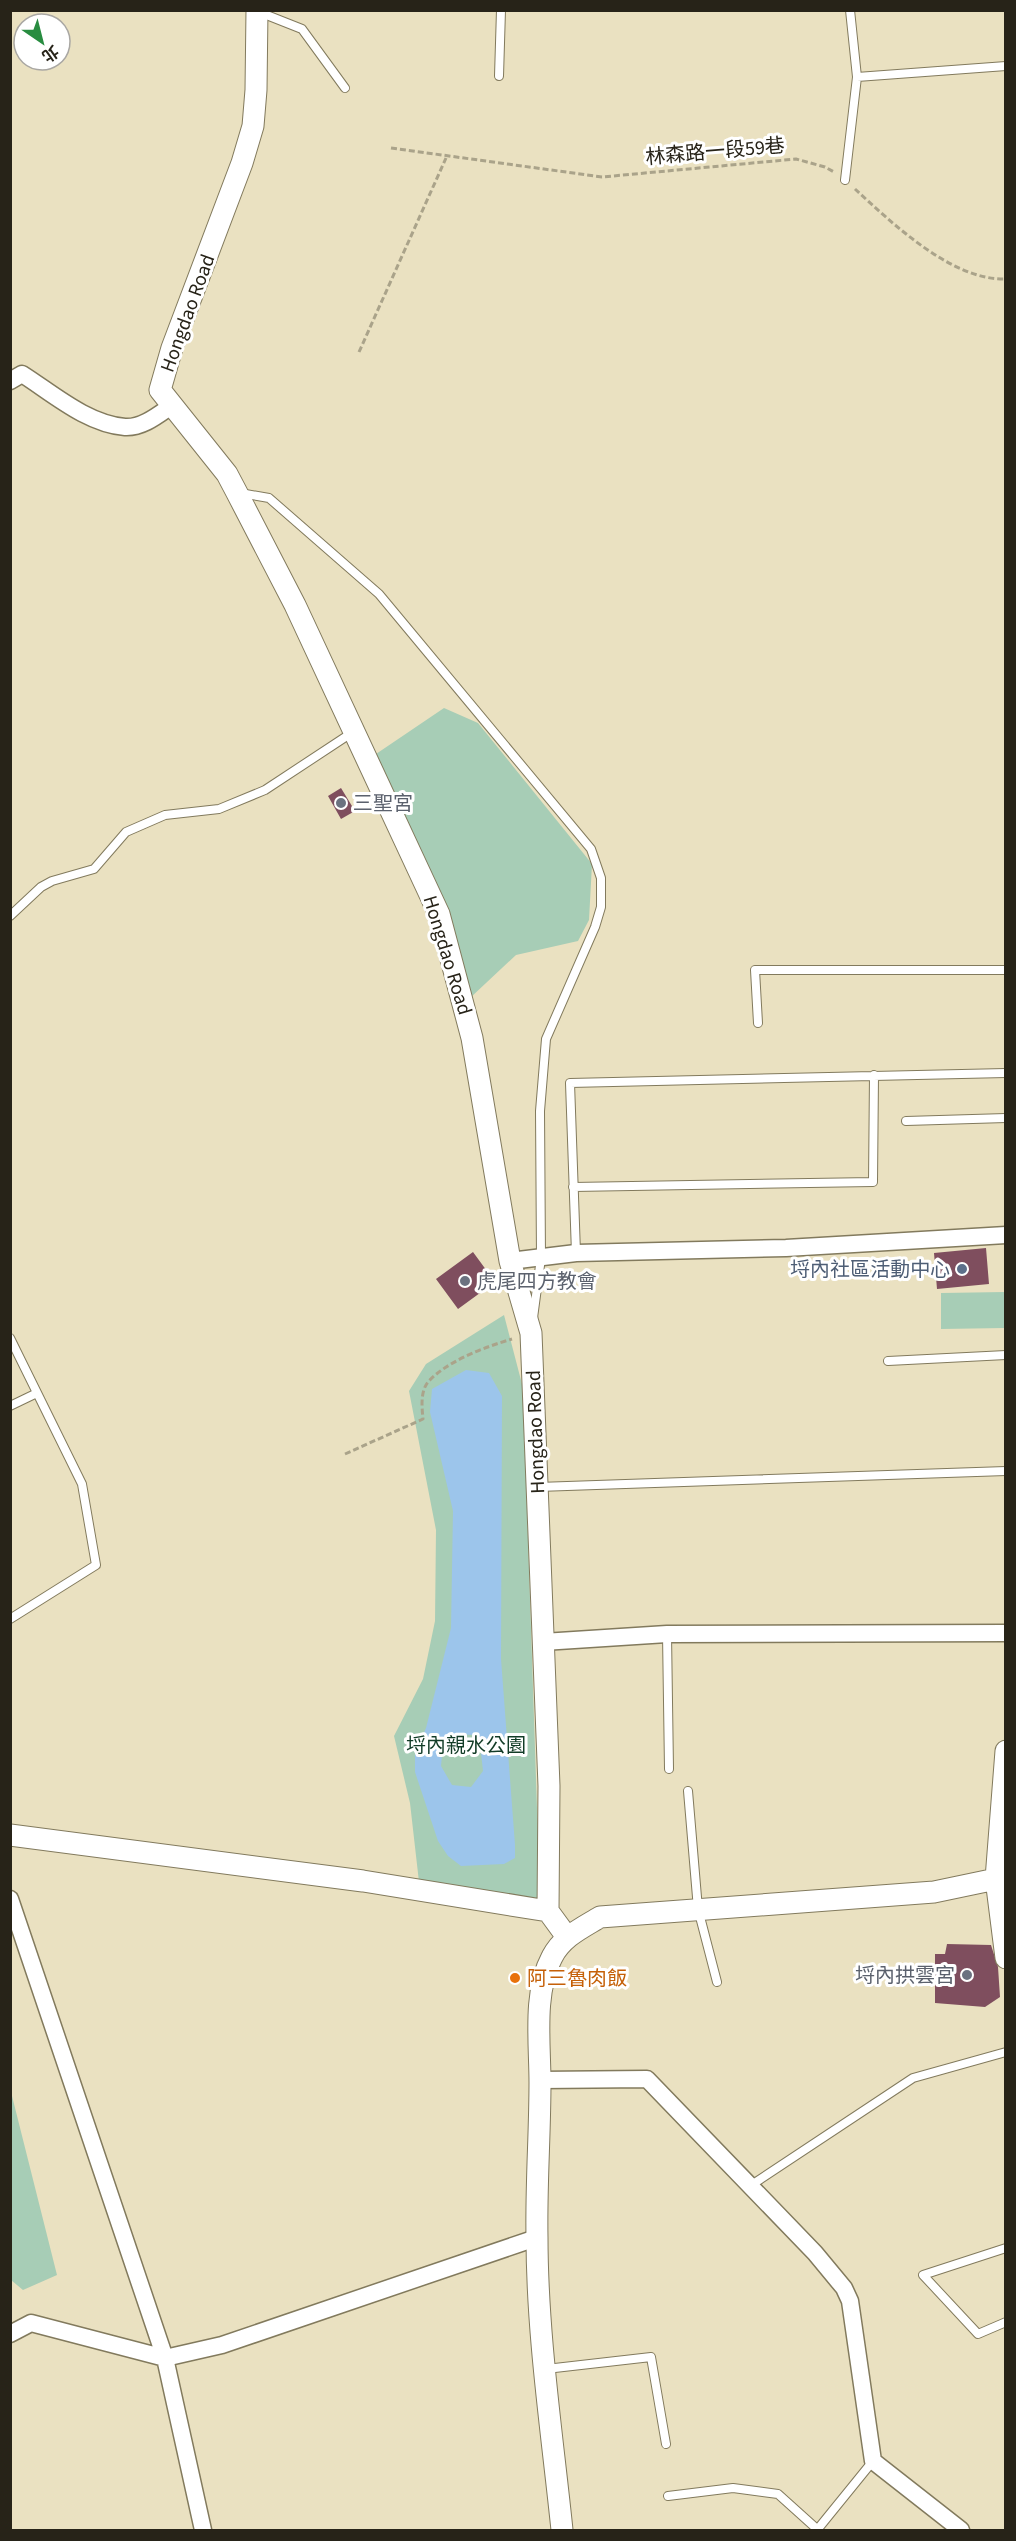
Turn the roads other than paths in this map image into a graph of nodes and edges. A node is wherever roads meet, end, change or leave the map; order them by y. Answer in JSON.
{"nodes":[{"id":1,"x":501,"y":10,"type":"edge"},
{"id":2,"x":850,"y":10,"type":"edge"},
{"id":3,"x":256,"y":11,"type":"edge"},
{"id":4,"x":1005,"y":66,"type":"edge"},
{"id":5,"x":499,"y":76,"type":"dead end"},
{"id":6,"x":857,"y":77,"type":"junction"},
{"id":7,"x":345,"y":88,"type":"dead end"},
{"id":8,"x":845,"y":180,"type":"road end"},
{"id":9,"x":14,"y":375,"type":"edge"},
{"id":10,"x":171,"y":406,"type":"junction"},
{"id":11,"x":237,"y":493,"type":"junction"},
{"id":12,"x":354,"y":731,"type":"junction"},
{"id":13,"x":10,"y":916,"type":"edge"},
{"id":14,"x":1005,"y":970,"type":"edge"},
{"id":15,"x":758,"y":1023,"type":"dead end"},
{"id":16,"x":1005,"y":1073,"type":"edge"},
{"id":17,"x":874,"y":1075,"type":"junction"},
{"id":18,"x":1005,"y":1118,"type":"edge"},
{"id":19,"x":906,"y":1121,"type":"dead end"},
{"id":20,"x":573,"y":1187,"type":"junction"},
{"id":21,"x":1005,"y":1235,"type":"edge"},
{"id":22,"x":576,"y":1253,"type":"junction"},
{"id":23,"x":541,"y":1258,"type":"junction"},
{"id":24,"x":510,"y":1261,"type":"junction"},
{"id":25,"x":531,"y":1333,"type":"junction"},
{"id":26,"x":10,"y":1338,"type":"edge"},
{"id":27,"x":1005,"y":1355,"type":"edge"},
{"id":28,"x":888,"y":1361,"type":"dead end"},
{"id":29,"x":37,"y":1393,"type":"junction"},
{"id":30,"x":10,"y":1406,"type":"edge"},
{"id":31,"x":1005,"y":1471,"type":"edge"},
{"id":32,"x":537,"y":1487,"type":"junction"},
{"id":33,"x":10,"y":1618,"type":"edge"},
{"id":34,"x":1005,"y":1633,"type":"edge"},
{"id":35,"x":667,"y":1634,"type":"junction"},
{"id":36,"x":543,"y":1642,"type":"junction"},
{"id":37,"x":1005,"y":1751,"type":"edge"},
{"id":38,"x":669,"y":1769,"type":"dead end"},
{"id":39,"x":688,"y":1791,"type":"dead end"},
{"id":40,"x":10,"y":1835,"type":"edge"},
{"id":41,"x":1001,"y":1878,"type":"edge"},
{"id":42,"x":10,"y":1899,"type":"edge"},
{"id":43,"x":698,"y":1909,"type":"junction"},
{"id":44,"x":548,"y":1911,"type":"junction"},
{"id":45,"x":567,"y":1937,"type":"junction"},
{"id":46,"x":1005,"y":1959,"type":"edge"},
{"id":47,"x":717,"y":1982,"type":"dead end"},
{"id":48,"x":1005,"y":2052,"type":"edge"},
{"id":49,"x":540,"y":2080,"type":"junction"},
{"id":50,"x":750,"y":2186,"type":"junction"},
{"id":51,"x":536,"y":2238,"type":"junction"},
{"id":52,"x":1005,"y":2248,"type":"edge"},
{"id":53,"x":1005,"y":2322,"type":"edge"},
{"id":54,"x":10,"y":2334,"type":"edge"},
{"id":55,"x":165,"y":2358,"type":"junction"},
{"id":56,"x":545,"y":2369,"type":"junction"},
{"id":57,"x":666,"y":2444,"type":"dead end"},
{"id":58,"x":873,"y":2461,"type":"junction"},
{"id":59,"x":668,"y":2496,"type":"dead end"},
{"id":60,"x":203,"y":2530,"type":"edge"},
{"id":61,"x":562,"y":2530,"type":"edge"},
{"id":62,"x":818,"y":2530,"type":"edge"},
{"id":63,"x":961,"y":2530,"type":"edge"}],
"edges":[{"from":1,"to":5,"type":"lane"},
{"from":2,"to":6,"type":"lane"},
{"from":3,"to":7,"type":"lane"},
{"from":3,"to":10,"type":"street","name":"Hongdao Road"},
{"from":4,"to":6,"type":"lane"},
{"from":6,"to":8,"type":"lane"},
{"from":9,"to":10,"type":"street"},
{"from":10,"to":11,"type":"street","name":"Hongdao Road"},
{"from":11,"to":12,"type":"street","name":"Hongdao Road"},
{"from":11,"to":23,"type":"lane"},
{"from":12,"to":13,"type":"lane"},
{"from":12,"to":24,"type":"street","name":"Hongdao Road"},
{"from":14,"to":15,"type":"lane"},
{"from":16,"to":17,"type":"lane"},
{"from":17,"to":20,"type":"lane"},
{"from":17,"to":20,"type":"lane"},
{"from":18,"to":19,"type":"lane"},
{"from":20,"to":22,"type":"lane"},
{"from":21,"to":22,"type":"street"},
{"from":22,"to":23,"type":"street"},
{"from":23,"to":24,"type":"street"},
{"from":23,"to":25,"type":"lane"},
{"from":24,"to":25,"type":"street","name":"Hongdao Road"},
{"from":25,"to":32,"type":"street","name":"Hongdao Road"},
{"from":26,"to":29,"type":"lane"},
{"from":27,"to":28,"type":"lane"},
{"from":29,"to":30,"type":"lane"},
{"from":29,"to":33,"type":"lane"},
{"from":31,"to":32,"type":"lane"},
{"from":32,"to":36,"type":"street","name":"Hongdao Road"},
{"from":34,"to":35,"type":"street"},
{"from":35,"to":36,"type":"street"},
{"from":35,"to":38,"type":"lane"},
{"from":36,"to":44,"type":"street","name":"Hongdao Road"},
{"from":37,"to":41,"type":"street"},
{"from":39,"to":43,"type":"lane"},
{"from":40,"to":44,"type":"street"},
{"from":41,"to":43,"type":"street"},
{"from":41,"to":46,"type":"street"},
{"from":42,"to":55,"type":"street"},
{"from":43,"to":45,"type":"street"},
{"from":43,"to":47,"type":"lane"},
{"from":44,"to":45,"type":"street"},
{"from":45,"to":49,"type":"street"},
{"from":48,"to":50,"type":"lane"},
{"from":49,"to":50,"type":"street"},
{"from":49,"to":51,"type":"street"},
{"from":50,"to":58,"type":"street"},
{"from":51,"to":55,"type":"street"},
{"from":51,"to":56,"type":"street"},
{"from":52,"to":53,"type":"lane"},
{"from":54,"to":55,"type":"street"},
{"from":55,"to":60,"type":"street"},
{"from":56,"to":57,"type":"lane"},
{"from":56,"to":61,"type":"street"},
{"from":58,"to":62,"type":"lane"},
{"from":58,"to":63,"type":"street"},
{"from":59,"to":62,"type":"lane"}]}
